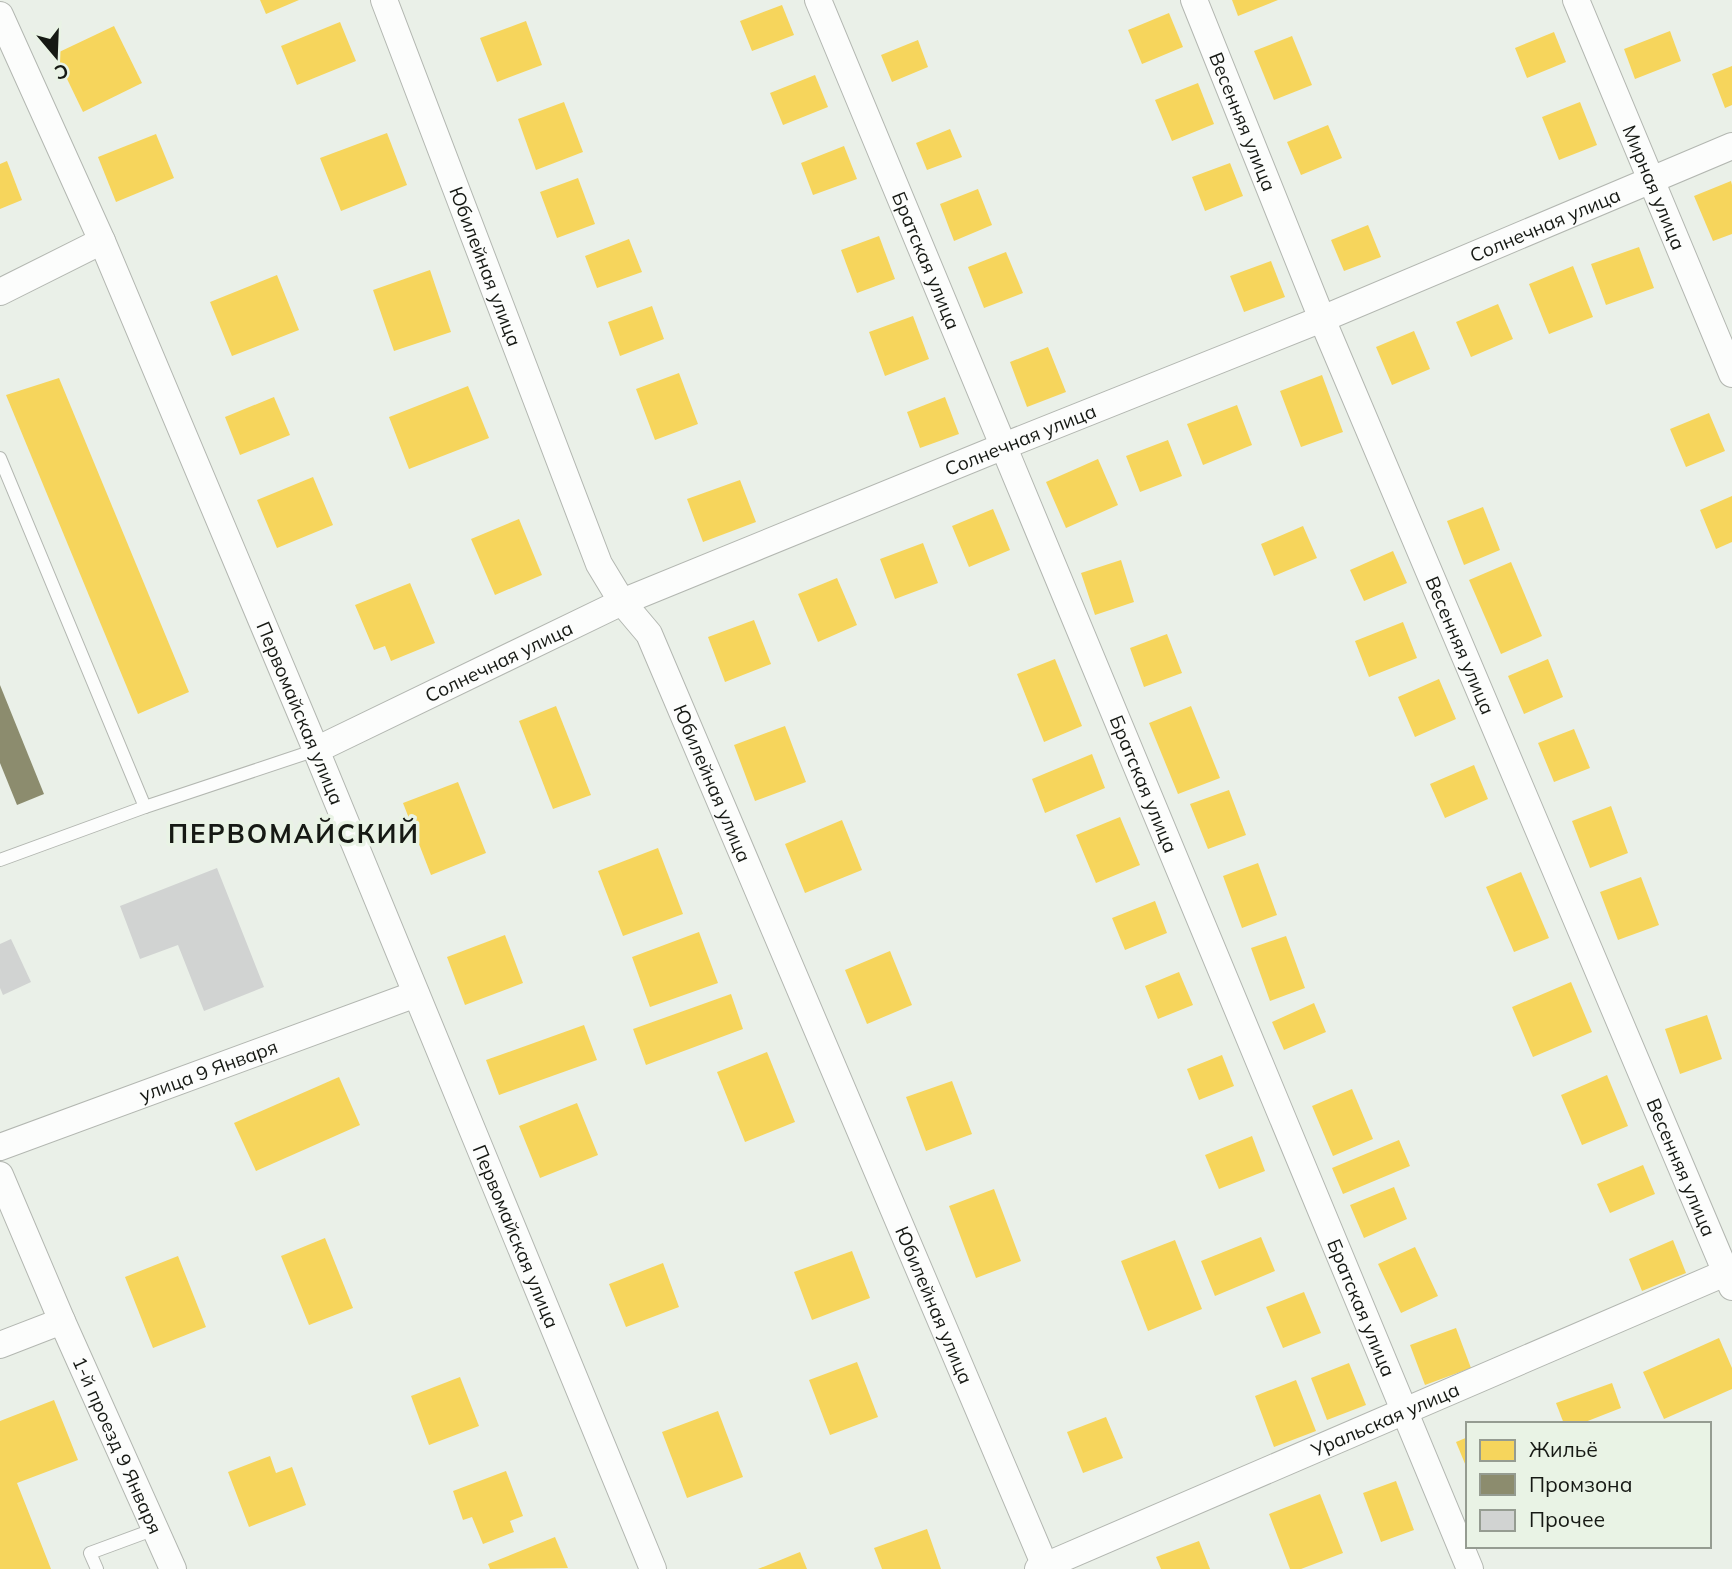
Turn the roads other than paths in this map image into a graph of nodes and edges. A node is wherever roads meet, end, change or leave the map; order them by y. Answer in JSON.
{"nodes":[{"id":1,"x":384,"y":0,"type":"edge"},
{"id":2,"x":818,"y":0,"type":"edge"},
{"id":3,"x":1194,"y":0,"type":"edge"},
{"id":4,"x":1576,"y":0,"type":"edge"},
{"id":5,"x":0,"y":15,"type":"edge"},
{"id":6,"x":1732,"y":146,"type":"edge"},
{"id":7,"x":1650,"y":180,"type":"junction"},
{"id":8,"x":102,"y":242,"type":"junction"},
{"id":9,"x":0,"y":292,"type":"edge"},
{"id":10,"x":1322,"y":319,"type":"junction"},
{"id":11,"x":1732,"y":374,"type":"edge"},
{"id":12,"x":1004,"y":446,"type":"junction"},
{"id":13,"x":0,"y":458,"type":"edge"},
{"id":14,"x":622,"y":602,"type":"junction"},
{"id":15,"x":316,"y":750,"type":"junction"},
{"id":16,"x":145,"y":807,"type":"junction"},
{"id":17,"x":0,"y":860,"type":"edge"},
{"id":18,"x":416,"y":994,"type":"junction"},
{"id":19,"x":0,"y":1147,"type":"edge"},
{"id":20,"x":0,"y":1175,"type":"edge"},
{"id":21,"x":1730,"y":1277,"type":"edge"},
{"id":22,"x":62,"y":1321,"type":"junction"},
{"id":23,"x":0,"y":1345,"type":"edge"},
{"id":24,"x":1403,"y":1410,"type":"junction"},
{"id":25,"x":155,"y":1529,"type":"junction"},
{"id":26,"x":1041,"y":1568,"type":"edge"},
{"id":27,"x":97,"y":1569,"type":"edge"},
{"id":28,"x":173,"y":1569,"type":"edge"},
{"id":29,"x":653,"y":1569,"type":"edge"},
{"id":30,"x":1470,"y":1569,"type":"edge"}],
"edges":[{"from":1,"to":14,"type":"street","name":"Юбилейная улица"},
{"from":2,"to":12,"type":"street","name":"Братская улица"},
{"from":3,"to":10,"type":"street","name":"Весенняя улица"},
{"from":4,"to":7,"type":"street","name":"Мирная улица"},
{"from":5,"to":8,"type":"street","name":"Первомайская улица"},
{"from":6,"to":7,"type":"street","name":"Солнечная улица"},
{"from":7,"to":10,"type":"street","name":"Солнечная улица"},
{"from":7,"to":11,"type":"street","name":"Мирная улица"},
{"from":8,"to":9,"type":"street"},
{"from":8,"to":15,"type":"street","name":"Первомайская улица"},
{"from":10,"to":12,"type":"street","name":"Солнечная улица"},
{"from":10,"to":21,"type":"street","name":"Весенняя улица"},
{"from":12,"to":14,"type":"street","name":"Солнечная улица"},
{"from":12,"to":24,"type":"street","name":"Братская улица"},
{"from":13,"to":16,"type":"lane"},
{"from":14,"to":15,"type":"street","name":"Солнечная улица"},
{"from":14,"to":26,"type":"street","name":"Юбилейная улица"},
{"from":15,"to":16,"type":"lane"},
{"from":15,"to":18,"type":"street","name":"Первомайская улица"},
{"from":16,"to":17,"type":"lane"},
{"from":18,"to":19,"type":"street","name":"улица 9 Января"},
{"from":18,"to":29,"type":"street","name":"Первомайская улица"},
{"from":20,"to":22,"type":"street"},
{"from":21,"to":24,"type":"street","name":"Уральская улица"},
{"from":22,"to":23,"type":"street"},
{"from":22,"to":25,"type":"street","name":"1-й проезд 9 Января"},
{"from":24,"to":26,"type":"street","name":"Уральская улица"},
{"from":24,"to":30,"type":"street","name":"Братская улица"},
{"from":25,"to":27,"type":"lane"},
{"from":25,"to":28,"type":"street","name":"1-й проезд 9 Января"}]}
